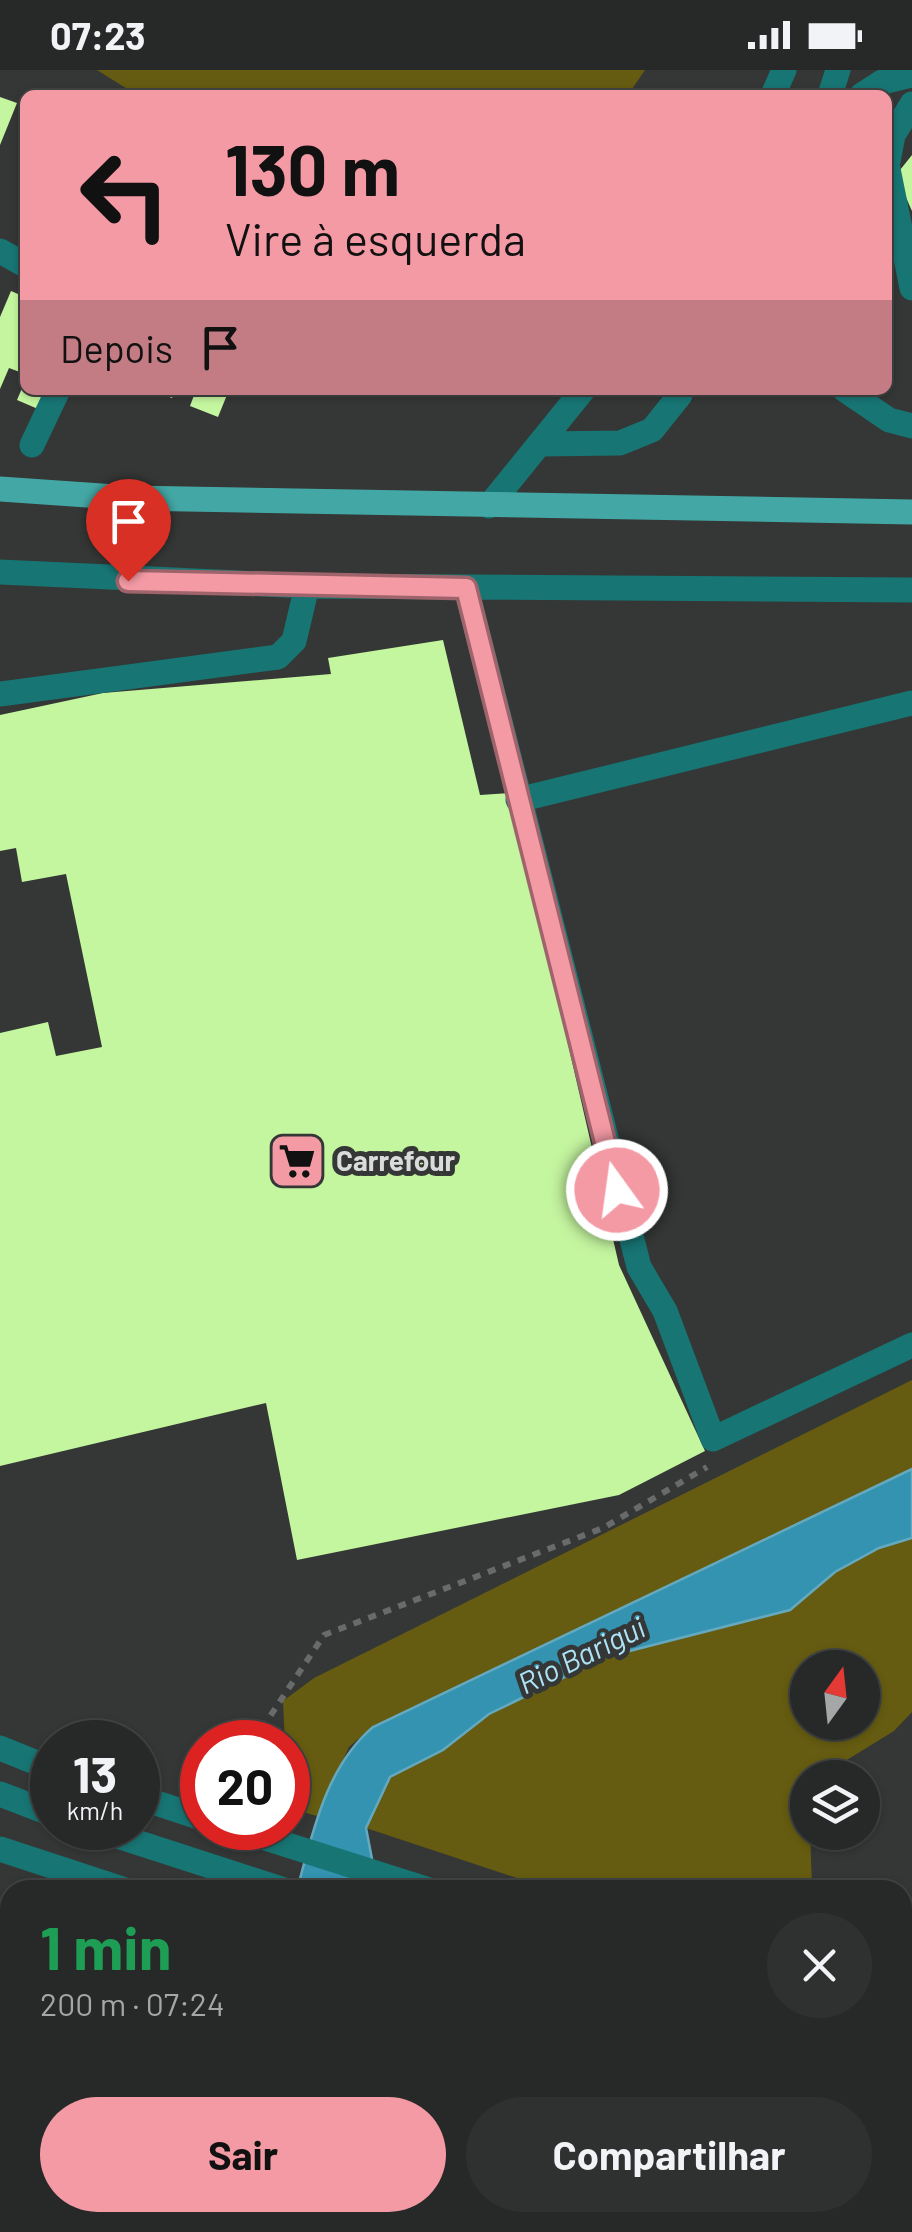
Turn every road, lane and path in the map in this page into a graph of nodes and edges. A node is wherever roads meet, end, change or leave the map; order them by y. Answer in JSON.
{"nodes":[{"id":1,"x":912,"y":75,"type":"edge"},
{"id":2,"x":870,"y":90,"type":"edge"},
{"id":3,"x":912,"y":104,"type":"edge"},
{"id":4,"x":892,"y":142,"type":"edge"},
{"id":5,"x":892,"y":214,"type":"edge"},
{"id":6,"x":912,"y":288,"type":"edge"},
{"id":7,"x":56,"y":395,"type":"edge"},
{"id":8,"x":576,"y":395,"type":"edge"},
{"id":9,"x":680,"y":395,"type":"edge"},
{"id":10,"x":852,"y":395,"type":"edge"},
{"id":11,"x":912,"y":426,"type":"edge"},
{"id":12,"x":32,"y":444,"type":"dead end"},
{"id":13,"x":541,"y":444,"type":"junction"},
{"id":14,"x":0,"y":489,"type":"edge"},
{"id":15,"x":490,"y":506,"type":"junction"},
{"id":16,"x":912,"y":512,"type":"edge"},
{"id":17,"x":0,"y":572,"type":"edge"},
{"id":18,"x":306,"y":586,"type":"junction"},
{"id":19,"x":466,"y":588,"type":"junction"},
{"id":20,"x":912,"y":590,"type":"edge"},
{"id":21,"x":0,"y":694,"type":"edge"},
{"id":22,"x":912,"y":702,"type":"edge"},
{"id":23,"x":518,"y":800,"type":"junction"},
{"id":24,"x":912,"y":1345,"type":"edge"},
{"id":25,"x":713,"y":1439,"type":"junction"},
{"id":26,"x":267,"y":1720,"type":"edge"},
{"id":27,"x":0,"y":1748,"type":"edge"},
{"id":28,"x":30,"y":1760,"type":"edge"},
{"id":29,"x":0,"y":1794,"type":"edge"},
{"id":30,"x":30,"y":1806,"type":"edge"},
{"id":31,"x":0,"y":1849,"type":"edge"},
{"id":32,"x":160,"y":1850,"type":"edge"},
{"id":33,"x":304,"y":1850,"type":"edge"},
{"id":34,"x":95,"y":1880,"type":"edge"},
{"id":35,"x":253,"y":1880,"type":"edge"},
{"id":36,"x":398,"y":1880,"type":"edge"}],
"edges":[{"from":1,"to":2,"type":"street"},
{"from":3,"to":4,"type":"street"},
{"from":5,"to":6,"type":"street"},
{"from":7,"to":12,"type":"street"},
{"from":8,"to":13,"type":"street"},
{"from":9,"to":13,"type":"street"},
{"from":10,"to":11,"type":"street"},
{"from":13,"to":15,"type":"street"},
{"from":14,"to":15,"type":"main road"},
{"from":15,"to":16,"type":"main road"},
{"from":17,"to":18,"type":"street"},
{"from":18,"to":19,"type":"street"},
{"from":18,"to":21,"type":"street"},
{"from":19,"to":20,"type":"street"},
{"from":19,"to":23,"type":"street"},
{"from":22,"to":23,"type":"street"},
{"from":23,"to":25,"type":"street"},
{"from":24,"to":25,"type":"street"},
{"from":25,"to":26,"type":"path"},
{"from":27,"to":28,"type":"street"},
{"from":29,"to":30,"type":"street"},
{"from":31,"to":34,"type":"street"},
{"from":32,"to":35,"type":"street"},
{"from":33,"to":36,"type":"street"}]}
